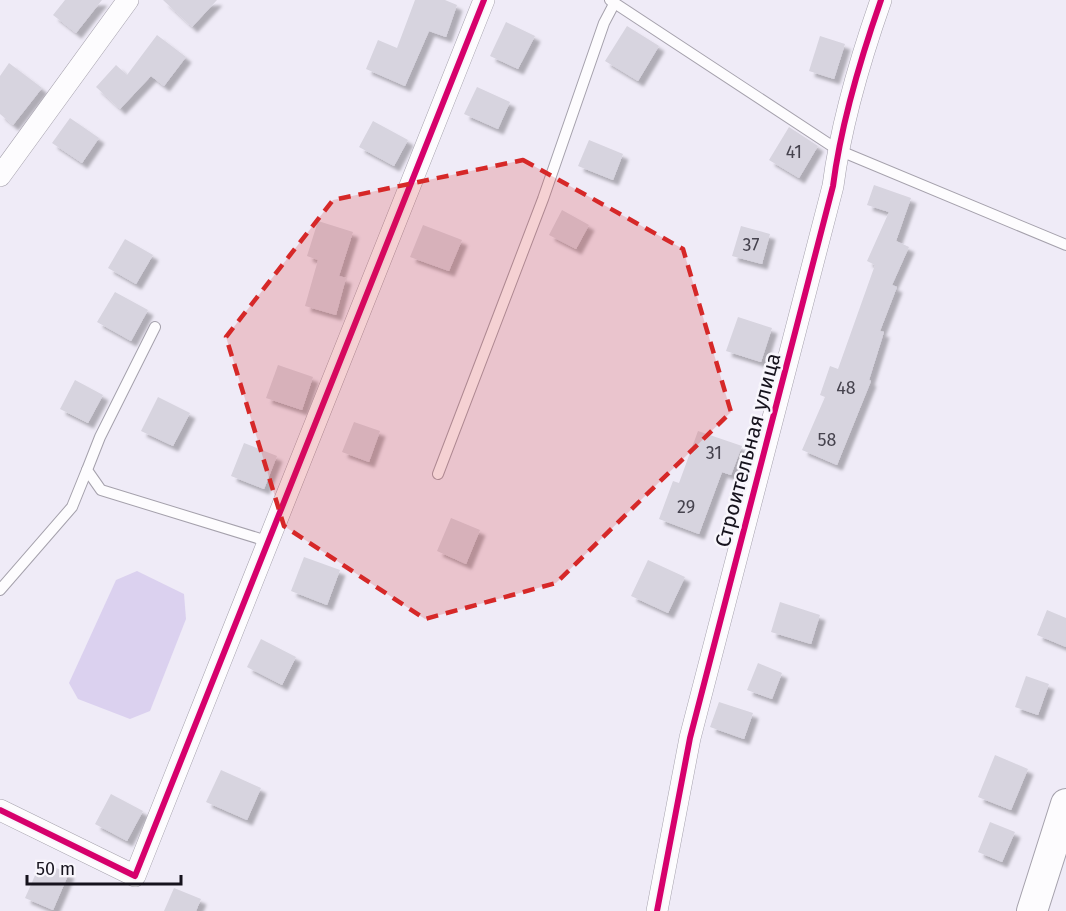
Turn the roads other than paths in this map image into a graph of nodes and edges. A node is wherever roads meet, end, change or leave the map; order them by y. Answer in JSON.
{"nodes":[{"id":1,"x":128,"y":0,"type":"edge"},
{"id":2,"x":484,"y":0,"type":"edge"},
{"id":3,"x":881,"y":0,"type":"edge"},
{"id":4,"x":612,"y":2,"type":"edge"},
{"id":5,"x":838,"y":150,"type":"junction"},
{"id":6,"x":0,"y":176,"type":"edge"},
{"id":7,"x":1066,"y":244,"type":"edge"},
{"id":8,"x":155,"y":327,"type":"dead end"},
{"id":9,"x":87,"y":470,"type":"junction"},
{"id":10,"x":438,"y":474,"type":"dead end"},
{"id":11,"x":267,"y":541,"type":"junction"},
{"id":12,"x":0,"y":590,"type":"edge"},
{"id":13,"x":1066,"y":804,"type":"edge"},
{"id":14,"x":0,"y":810,"type":"edge"},
{"id":15,"x":657,"y":911,"type":"edge"},
{"id":16,"x":1032,"y":911,"type":"edge"}],
"edges":[{"from":1,"to":6,"type":"street"},
{"from":2,"to":11,"type":"street"},
{"from":3,"to":5,"type":"street","name":"Строительная улица"},
{"from":4,"to":5,"type":"lane"},
{"from":4,"to":10,"type":"lane"},
{"from":5,"to":7,"type":"lane"},
{"from":5,"to":15,"type":"street","name":"Строительная улица"},
{"from":8,"to":9,"type":"lane"},
{"from":9,"to":11,"type":"lane"},
{"from":9,"to":12,"type":"lane"},
{"from":11,"to":14,"type":"street"},
{"from":13,"to":16,"type":"main road"}]}
